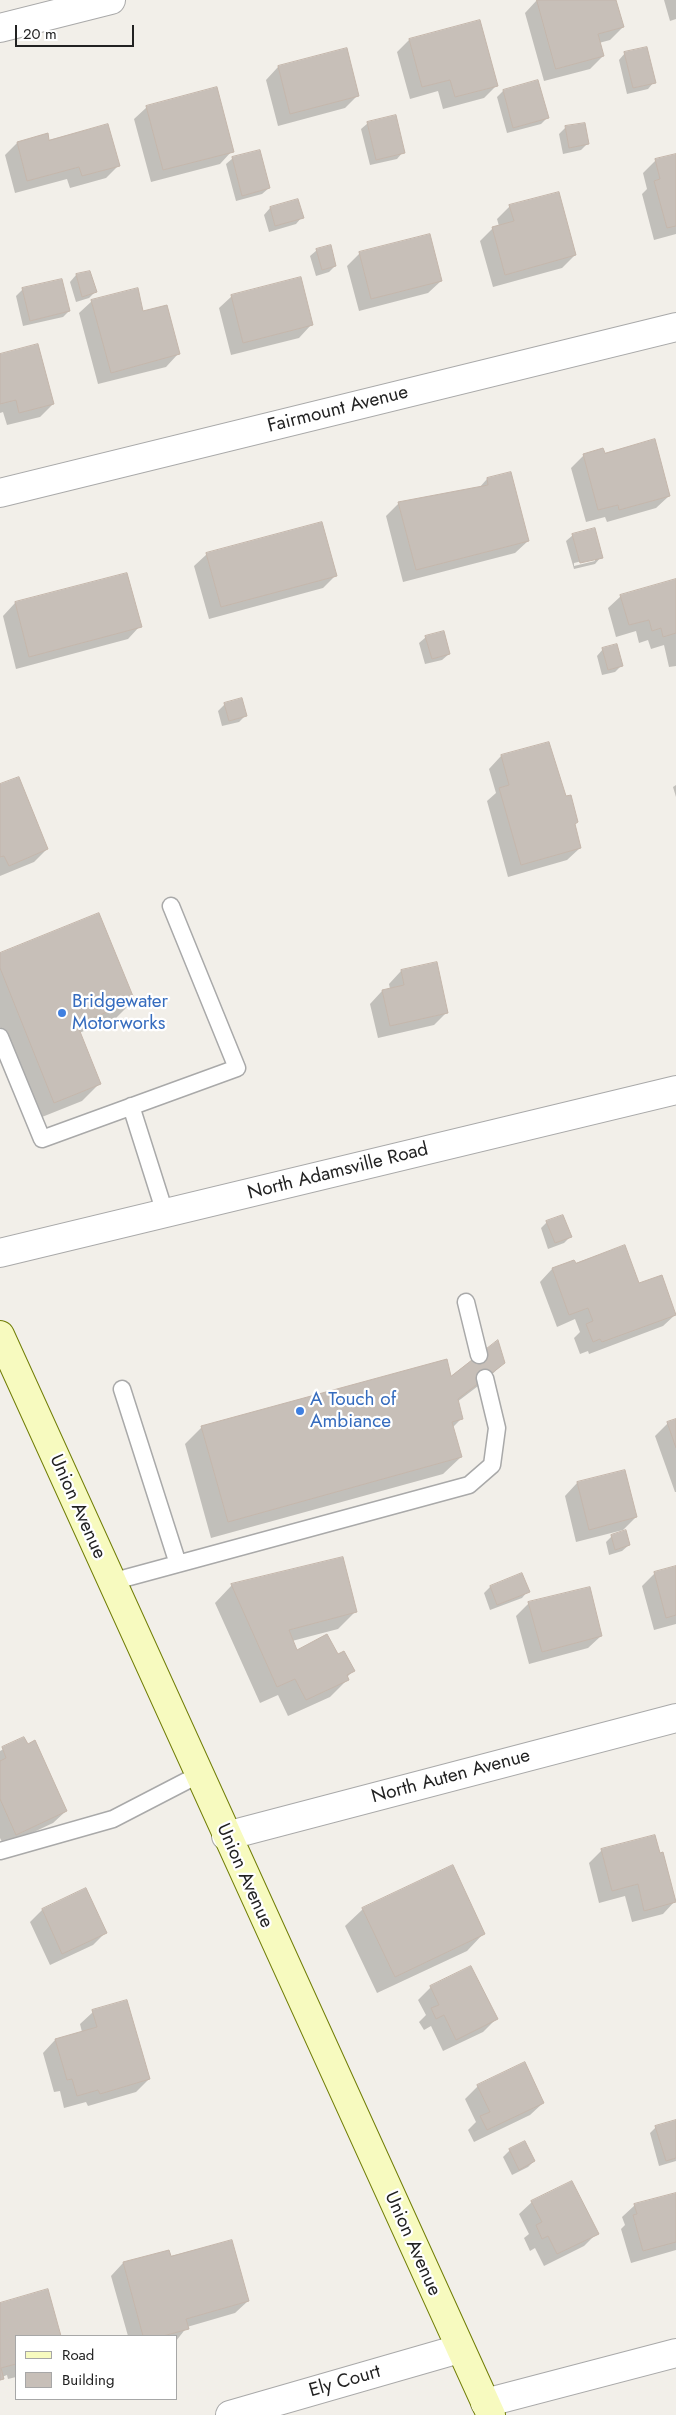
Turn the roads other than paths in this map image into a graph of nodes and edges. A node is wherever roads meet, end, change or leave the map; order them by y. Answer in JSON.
{"nodes":[{"id":1,"x":112,"y":0,"type":"edge"},
{"id":2,"x":0,"y":28,"type":"edge"},
{"id":3,"x":676,"y":327,"type":"edge"},
{"id":4,"x":0,"y":493,"type":"edge"},
{"id":5,"x":171,"y":906,"type":"dead end"},
{"id":6,"x":0,"y":1037,"type":"edge"},
{"id":7,"x":676,"y":1090,"type":"edge"},
{"id":8,"x":131,"y":1106,"type":"junction"},
{"id":9,"x":165,"y":1213,"type":"junction"},
{"id":10,"x":0,"y":1253,"type":"edge"},
{"id":11,"x":466,"y":1302,"type":"dead end"},
{"id":12,"x":0,"y":1336,"type":"edge"},
{"id":13,"x":479,"y":1355,"type":"dead end"},
{"id":14,"x":485,"y":1378,"type":"dead end"},
{"id":15,"x":122,"y":1389,"type":"dead end"},
{"id":16,"x":178,"y":1564,"type":"junction"},
{"id":17,"x":112,"y":1582,"type":"junction"},
{"id":18,"x":676,"y":1718,"type":"edge"},
{"id":19,"x":198,"y":1775,"type":"junction"},
{"id":20,"x":226,"y":1836,"type":"junction"},
{"id":21,"x":0,"y":1851,"type":"edge"},
{"id":22,"x":459,"y":2349,"type":"junction"},
{"id":23,"x":676,"y":2353,"type":"edge"},
{"id":24,"x":488,"y":2409,"type":"edge"},
{"id":25,"x":230,"y":2415,"type":"edge"}],
"edges":[{"from":1,"to":2,"type":"street"},
{"from":3,"to":4,"type":"street","name":"Fairmount Avenue"},
{"from":5,"to":8,"type":"lane"},
{"from":6,"to":8,"type":"lane"},
{"from":7,"to":9,"type":"street","name":"North Adamsville Road"},
{"from":8,"to":9,"type":"lane"},
{"from":9,"to":10,"type":"street","name":"North Adamsville Road"},
{"from":11,"to":13,"type":"lane"},
{"from":12,"to":17,"type":"street","name":"Union Avenue"},
{"from":14,"to":16,"type":"lane"},
{"from":15,"to":16,"type":"lane"},
{"from":16,"to":17,"type":"lane"},
{"from":17,"to":19,"type":"street","name":"Union Avenue"},
{"from":18,"to":20,"type":"street","name":"North Auten Avenue"},
{"from":19,"to":20,"type":"street","name":"Union Avenue"},
{"from":19,"to":21,"type":"lane"},
{"from":20,"to":22,"type":"street","name":"Union Avenue"},
{"from":22,"to":24,"type":"street","name":"Union Avenue"},
{"from":22,"to":25,"type":"street","name":"Ely Court"},
{"from":23,"to":24,"type":"street"}]}
